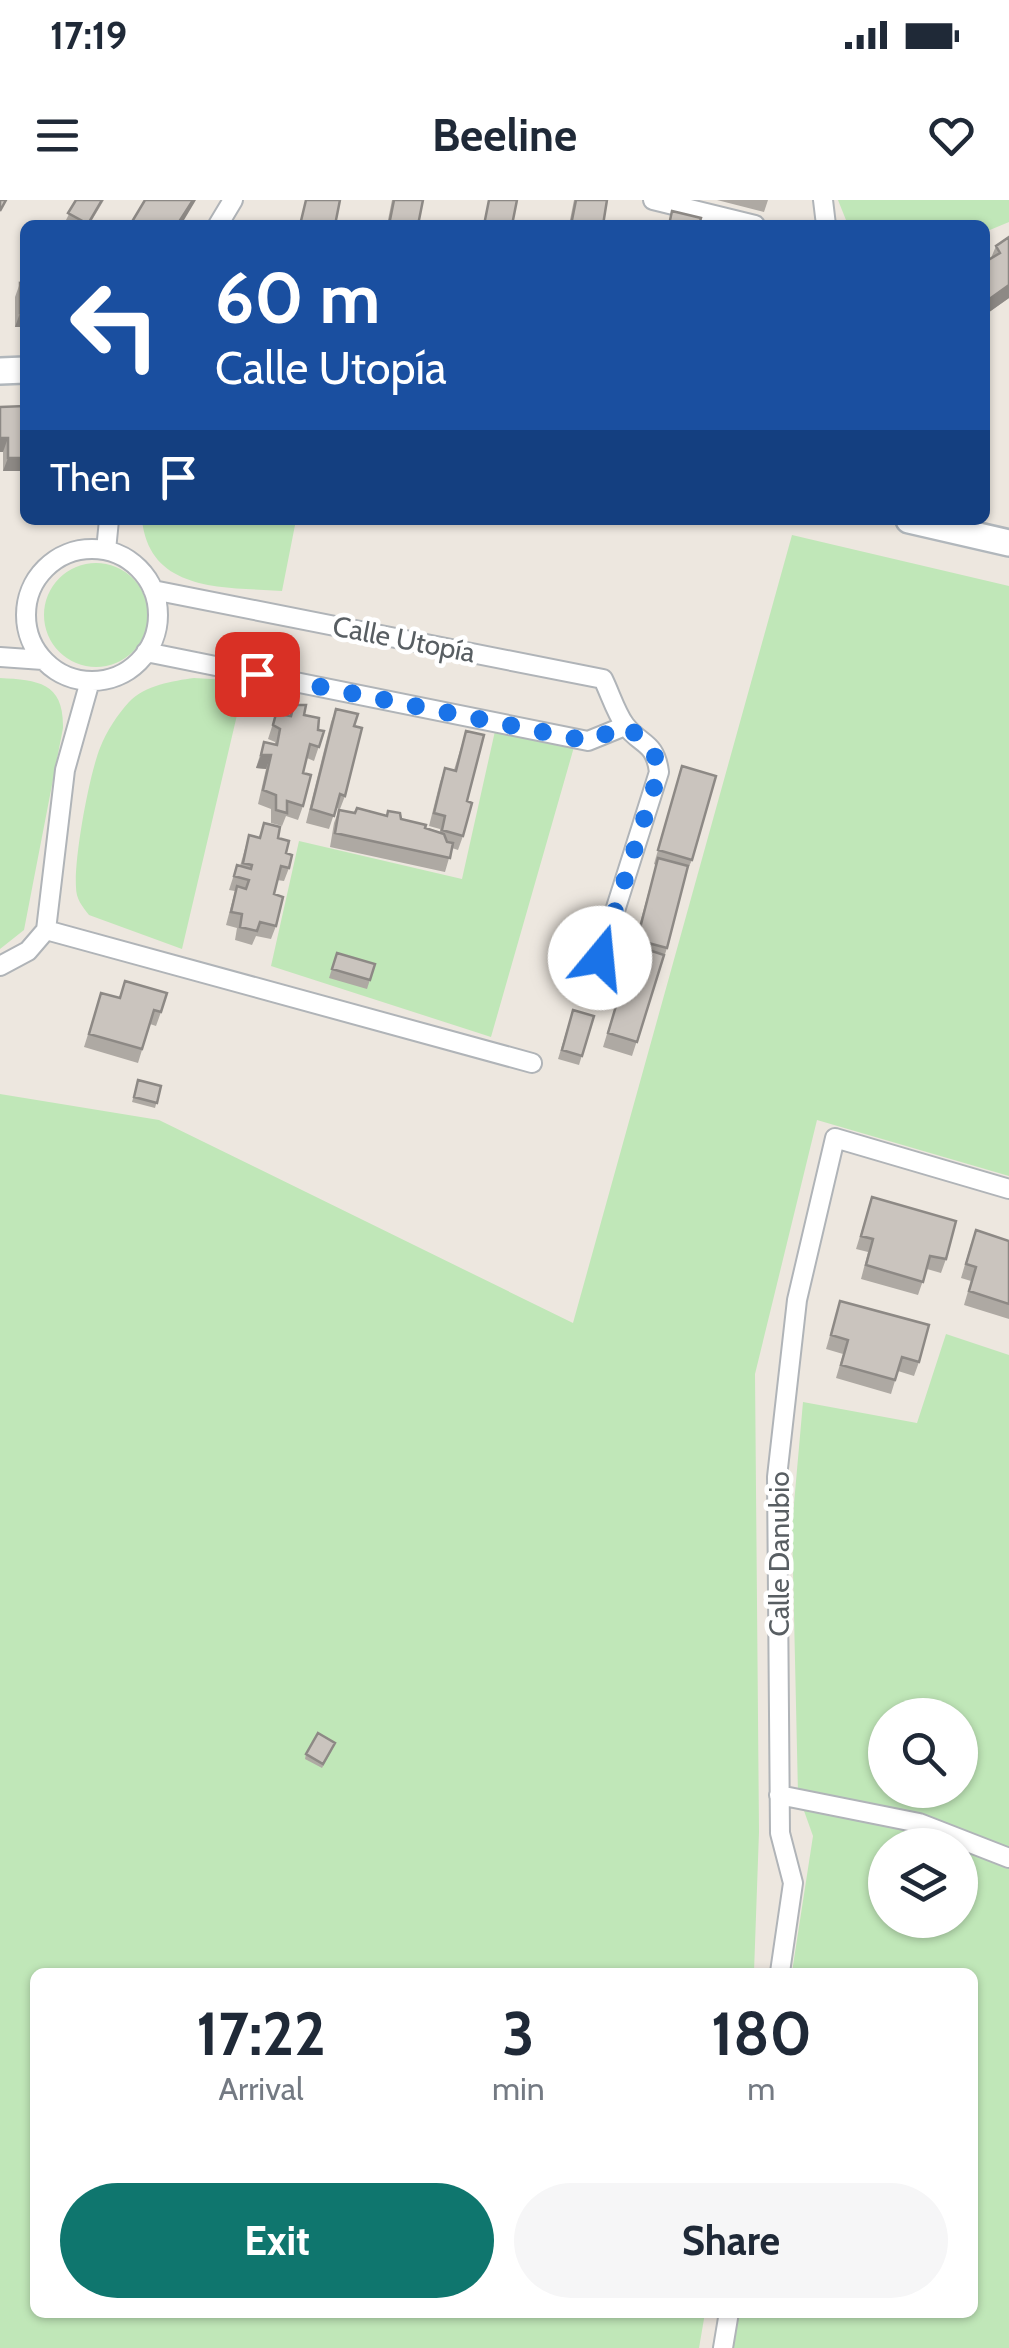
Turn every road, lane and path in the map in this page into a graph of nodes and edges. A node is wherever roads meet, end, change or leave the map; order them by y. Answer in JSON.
{"nodes":[{"id":1,"x":653,"y":200,"type":"edge"},
{"id":2,"x":735,"y":220,"type":"edge"},
{"id":3,"x":108,"y":525,"type":"edge"},
{"id":4,"x":931,"y":525,"type":"edge"},
{"id":5,"x":1009,"y":543,"type":"edge"},
{"id":6,"x":106,"y":550,"type":"junction"},
{"id":7,"x":152,"y":590,"type":"junction"},
{"id":8,"x":146,"y":652,"type":"junction"},
{"id":9,"x":0,"y":657,"type":"edge"},
{"id":10,"x":42,"y":660,"type":"junction"},
{"id":11,"x":90,"y":680,"type":"junction"},
{"id":12,"x":626,"y":726,"type":"junction"},
{"id":13,"x":46,"y":930,"type":"junction"},
{"id":14,"x":600,"y":958,"type":"dead end"},
{"id":15,"x":0,"y":966,"type":"edge"},
{"id":16,"x":532,"y":1063,"type":"dead end"},
{"id":17,"x":1009,"y":1189,"type":"edge"},
{"id":18,"x":779,"y":1796,"type":"junction"},
{"id":19,"x":1009,"y":1858,"type":"edge"},
{"id":20,"x":781,"y":1968,"type":"edge"},
{"id":21,"x":728,"y":2318,"type":"edge"},
{"id":22,"x":724,"y":2348,"type":"edge"}],
"edges":[{"from":1,"to":2,"type":"street"},
{"from":3,"to":6,"type":"street"},
{"from":4,"to":5,"type":"street"},
{"from":6,"to":7,"type":"street"},
{"from":6,"to":10,"type":"street"},
{"from":7,"to":8,"type":"street"},
{"from":7,"to":12,"type":"street","name":"Calle Utopía"},
{"from":8,"to":11,"type":"street"},
{"from":8,"to":12,"type":"street"},
{"from":9,"to":10,"type":"street"},
{"from":10,"to":11,"type":"street"},
{"from":11,"to":13,"type":"street"},
{"from":12,"to":14,"type":"street","name":"Calle Utopía"},
{"from":13,"to":15,"type":"street"},
{"from":13,"to":16,"type":"street"},
{"from":17,"to":18,"type":"street","name":"Calle Danubio"},
{"from":18,"to":19,"type":"street"},
{"from":18,"to":20,"type":"street","name":"Calle Danubio"},
{"from":21,"to":22,"type":"street"}]}
